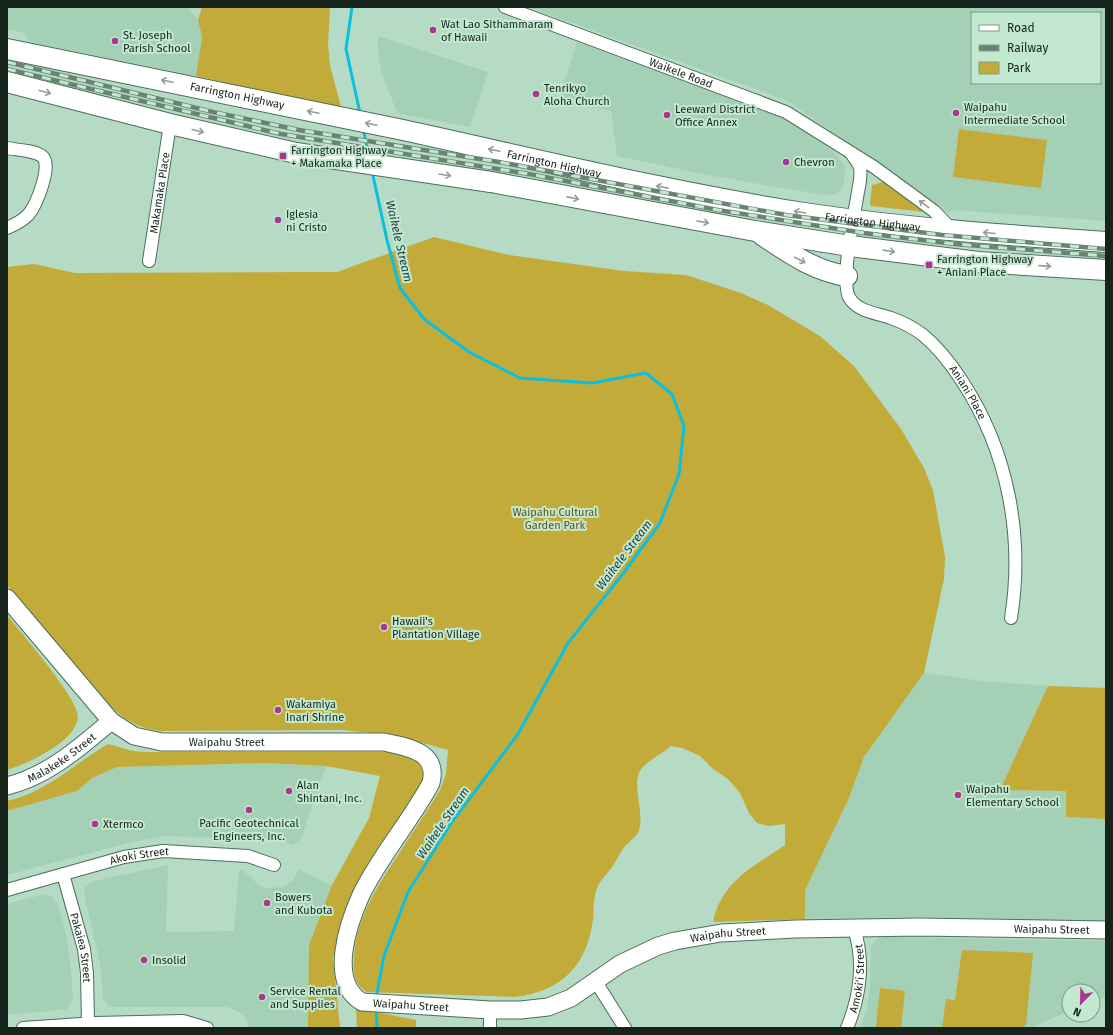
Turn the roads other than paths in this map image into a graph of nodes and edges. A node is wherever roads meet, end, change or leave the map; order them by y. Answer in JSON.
{"nodes":[{"id":1,"x":505,"y":7,"type":"edge"},
{"id":2,"x":7,"y":49,"type":"edge"},
{"id":3,"x":7,"y":82,"type":"edge"},
{"id":4,"x":170,"y":124,"type":"junction"},
{"id":5,"x":7,"y":148,"type":"edge"},
{"id":6,"x":851,"y":153,"type":"junction"},
{"id":7,"x":853,"y":219,"type":"junction"},
{"id":8,"x":7,"y":228,"type":"edge"},
{"id":9,"x":952,"y":230,"type":"junction"},
{"id":10,"x":755,"y":231,"type":"junction"},
{"id":11,"x":1106,"y":242,"type":"edge"},
{"id":12,"x":850,"y":246,"type":"junction"},
{"id":13,"x":148,"y":261,"type":"dead end"},
{"id":14,"x":1106,"y":270,"type":"edge"},
{"id":15,"x":847,"y":276,"type":"junction"},
{"id":16,"x":7,"y":598,"type":"edge"},
{"id":17,"x":1011,"y":618,"type":"dead end"},
{"id":18,"x":111,"y":721,"type":"junction"},
{"id":19,"x":7,"y":786,"type":"edge"},
{"id":20,"x":274,"y":865,"type":"dead end"},
{"id":21,"x":63,"y":874,"type":"junction"},
{"id":22,"x":7,"y":890,"type":"edge"},
{"id":23,"x":854,"y":929,"type":"junction"},
{"id":24,"x":1106,"y":930,"type":"edge"},
{"id":25,"x":596,"y":982,"type":"junction"},
{"id":26,"x":490,"y":1010,"type":"junction"},
{"id":27,"x":88,"y":1023,"type":"junction"},
{"id":28,"x":23,"y":1028,"type":"edge"},
{"id":29,"x":207,"y":1028,"type":"edge"},
{"id":30,"x":490,"y":1028,"type":"edge"},
{"id":31,"x":625,"y":1028,"type":"edge"},
{"id":32,"x":847,"y":1028,"type":"edge"}],
"edges":[{"from":1,"to":6,"type":"street","name":"Waikele Road"},
{"from":7,"to":2,"type":"main road","name":"Farrington Highway","one_way":true},
{"from":3,"to":4,"type":"main road","one_way":true},
{"from":4,"to":10,"type":"main road","one_way":true},
{"from":4,"to":13,"type":"street","name":"Makamaka Place"},
{"from":5,"to":8,"type":"street"},
{"from":6,"to":7,"type":"street","name":"Waikele Road"},
{"from":9,"to":6,"type":"street","name":"Waikele Road","one_way":true},
{"from":7,"to":9,"type":"main road","name":"Farrington Highway"},
{"from":7,"to":12,"type":"street","name":"Aniani Place"},
{"from":11,"to":9,"type":"main road","name":"Farrington Highway","one_way":true},
{"from":10,"to":12,"type":"main road"},
{"from":10,"to":15,"type":"main road","one_way":true},
{"from":12,"to":14,"type":"main road","one_way":true},
{"from":12,"to":15,"type":"street","name":"Aniani Place"},
{"from":15,"to":17,"type":"street","name":"Aniani Place"},
{"from":16,"to":18,"type":"street","name":"Waipahu Street"},
{"from":18,"to":19,"type":"street","name":"Malakeke Street"},
{"from":18,"to":26,"type":"street","name":"Waipahu Street"},
{"from":20,"to":21,"type":"street","name":"Akoki Street"},
{"from":21,"to":22,"type":"street","name":"Akoki Street"},
{"from":21,"to":27,"type":"street","name":"Pakaiea Street"},
{"from":23,"to":24,"type":"street","name":"Waipahu Street"},
{"from":23,"to":25,"type":"street","name":"Waipahu Street"},
{"from":23,"to":32,"type":"street","name":"Amoki'i Street"},
{"from":25,"to":26,"type":"street","name":"Waipahu Street"},
{"from":25,"to":31,"type":"street"},
{"from":26,"to":30,"type":"street"},
{"from":27,"to":28,"type":"street"},
{"from":27,"to":29,"type":"street"}]}
